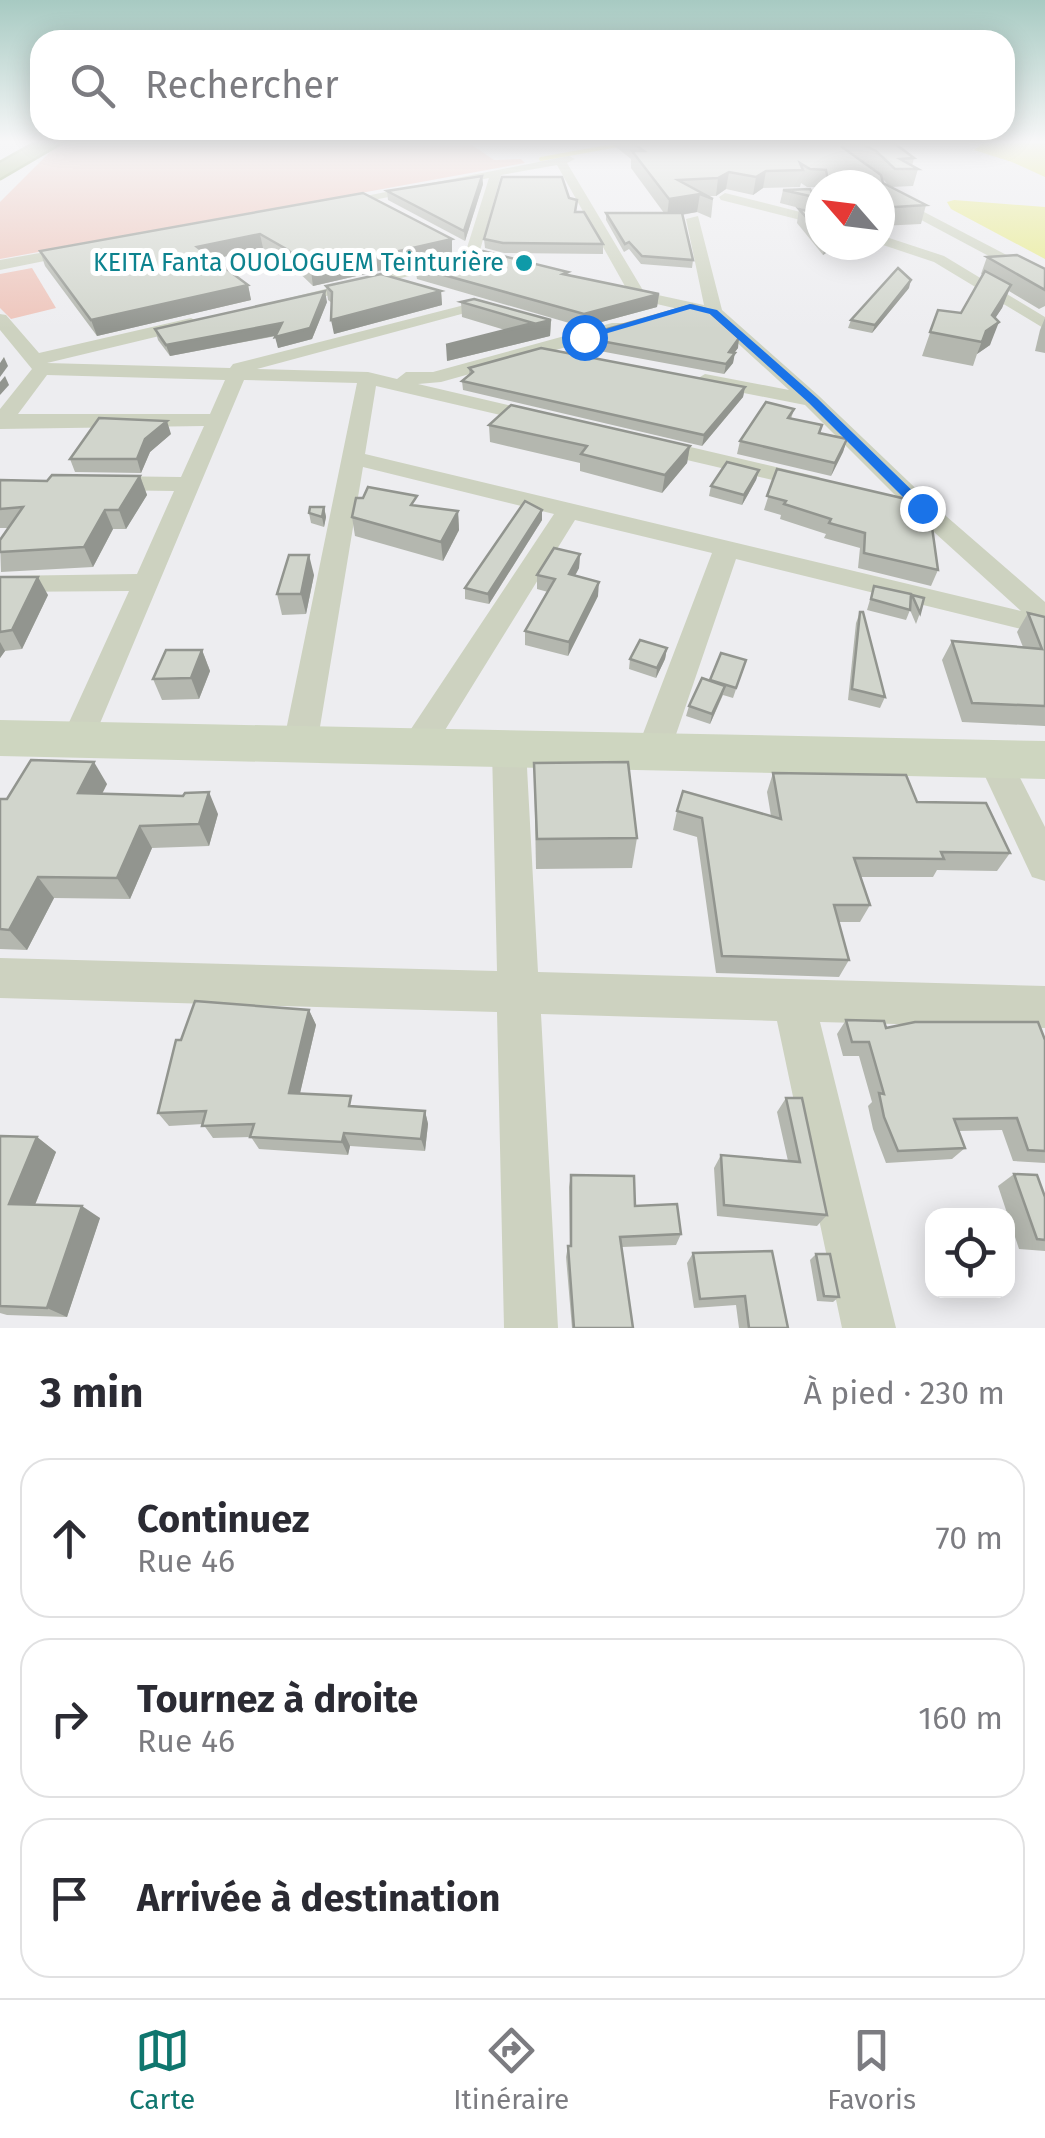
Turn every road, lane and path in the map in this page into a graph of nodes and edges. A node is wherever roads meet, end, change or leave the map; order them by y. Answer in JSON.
{"nodes":[{"id":1,"x":321,"y":205,"type":"edge"},
{"id":2,"x":380,"y":205,"type":"edge"},
{"id":3,"x":489,"y":205,"type":"edge"},
{"id":4,"x":589,"y":205,"type":"edge"},
{"id":5,"x":757,"y":205,"type":"edge"},
{"id":6,"x":904,"y":205,"type":"edge"},
{"id":7,"x":315,"y":206,"type":"edge"},
{"id":8,"x":396,"y":214,"type":"edge"},
{"id":9,"x":805,"y":217,"type":"edge"},
{"id":10,"x":693,"y":219,"type":"dead end"},
{"id":11,"x":895,"y":244,"type":"edge"},
{"id":12,"x":103,"y":246,"type":"edge"},
{"id":13,"x":457,"y":246,"type":"dead end"},
{"id":14,"x":477,"y":255,"type":"junction"},
{"id":15,"x":0,"y":265,"type":"edge"},
{"id":16,"x":383,"y":278,"type":"junction"},
{"id":17,"x":1045,"y":281,"type":"edge"},
{"id":18,"x":604,"y":287,"type":"edge"},
{"id":19,"x":420,"y":289,"type":"edge"},
{"id":20,"x":438,"y":294,"type":"edge"},
{"id":21,"x":639,"y":296,"type":"junction"},
{"id":22,"x":1045,"y":296,"type":"edge"},
{"id":23,"x":1004,"y":299,"type":"junction"},
{"id":24,"x":267,"y":305,"type":"edge"},
{"id":25,"x":690,"y":306,"type":"junction"},
{"id":26,"x":714,"y":312,"type":"junction"},
{"id":27,"x":209,"y":319,"type":"edge"},
{"id":28,"x":1045,"y":324,"type":"edge"},
{"id":29,"x":2,"y":325,"type":"edge"},
{"id":30,"x":548,"y":326,"type":"edge"},
{"id":31,"x":582,"y":347,"type":"junction"},
{"id":32,"x":38,"y":364,"type":"junction"},
{"id":33,"x":237,"y":374,"type":"junction"},
{"id":34,"x":677,"y":375,"type":"edge"},
{"id":35,"x":368,"y":378,"type":"junction"},
{"id":36,"x":813,"y":401,"type":"junction"},
{"id":37,"x":218,"y":420,"type":"junction"},
{"id":38,"x":1,"y":421,"type":"edge"},
{"id":39,"x":559,"y":423,"type":"edge"},
{"id":40,"x":635,"y":441,"type":"edge"},
{"id":41,"x":353,"y":458,"type":"junction"},
{"id":42,"x":76,"y":483,"type":"edge"},
{"id":43,"x":190,"y":484,"type":"junction"},
{"id":44,"x":826,"y":486,"type":"edge"},
{"id":45,"x":884,"y":499,"type":"edge"},
{"id":46,"x":922,"y":508,"type":"junction"},
{"id":47,"x":569,"y":510,"type":"junction"},
{"id":48,"x":726,"y":548,"type":"junction"},
{"id":49,"x":147,"y":582,"type":"junction"},
{"id":50,"x":0,"y":584,"type":"edge"},
{"id":51,"x":1034,"y":595,"type":"edge"},
{"id":52,"x":1045,"y":617,"type":"edge"},
{"id":53,"x":1045,"y":626,"type":"edge"},
{"id":54,"x":0,"y":738,"type":"edge"},
{"id":55,"x":77,"y":740,"type":"junction"},
{"id":56,"x":300,"y":745,"type":"junction"},
{"id":57,"x":417,"y":747,"type":"junction"},
{"id":58,"x":509,"y":749,"type":"junction"},
{"id":59,"x":653,"y":752,"type":"junction"},
{"id":60,"x":994,"y":759,"type":"junction"},
{"id":61,"x":1045,"y":760,"type":"edge"},
{"id":62,"x":1045,"y":865,"type":"edge"},
{"id":63,"x":0,"y":978,"type":"edge"},
{"id":64,"x":518,"y":994,"type":"junction"},
{"id":65,"x":794,"y":1001,"type":"junction"},
{"id":66,"x":1045,"y":1007,"type":"edge"},
{"id":67,"x":530,"y":1328,"type":"edge"},
{"id":68,"x":869,"y":1328,"type":"edge"}],
"edges":[{"from":1,"to":7,"type":"street"},
{"from":2,"to":8,"type":"street"},
{"from":3,"to":14,"type":"street"},
{"from":4,"to":21,"type":"street"},
{"from":5,"to":9,"type":"street"},
{"from":6,"to":17,"type":"street"},
{"from":10,"to":26,"type":"street"},
{"from":11,"to":23,"type":"street"},
{"from":12,"to":15,"type":"street"},
{"from":13,"to":14,"type":"street"},
{"from":14,"to":16,"type":"street"},
{"from":16,"to":19,"type":"street"},
{"from":16,"to":24,"type":"street"},
{"from":18,"to":21,"type":"street"},
{"from":20,"to":33,"type":"street"},
{"from":21,"to":25,"type":"street"},
{"from":22,"to":23,"type":"street"},
{"from":23,"to":28,"type":"street"},
{"from":25,"to":26,"type":"street"},
{"from":25,"to":31,"type":"street"},
{"from":26,"to":36,"type":"street"},
{"from":27,"to":32,"type":"street"},
{"from":29,"to":32,"type":"street"},
{"from":30,"to":31,"type":"street"},
{"from":31,"to":35,"type":"street"},
{"from":32,"to":33,"type":"street"},
{"from":32,"to":38,"type":"street"},
{"from":33,"to":35,"type":"street"},
{"from":33,"to":37,"type":"street"},
{"from":34,"to":36,"type":"street"},
{"from":35,"to":39,"type":"street"},
{"from":35,"to":41,"type":"street"},
{"from":36,"to":46,"type":"street"},
{"from":37,"to":38,"type":"street"},
{"from":37,"to":43,"type":"street"},
{"from":40,"to":44,"type":"street"},
{"from":41,"to":47,"type":"street"},
{"from":41,"to":56,"type":"street"},
{"from":42,"to":43,"type":"street"},
{"from":43,"to":49,"type":"street"},
{"from":45,"to":46,"type":"street"},
{"from":46,"to":51,"type":"street"},
{"from":47,"to":48,"type":"street"},
{"from":47,"to":57,"type":"street"},
{"from":48,"to":53,"type":"street"},
{"from":48,"to":59,"type":"street"},
{"from":49,"to":50,"type":"street"},
{"from":49,"to":55,"type":"street"},
{"from":51,"to":52,"type":"street"},
{"from":54,"to":55,"type":"street"},
{"from":55,"to":56,"type":"street"},
{"from":56,"to":57,"type":"street"},
{"from":57,"to":58,"type":"street"},
{"from":58,"to":59,"type":"street"},
{"from":58,"to":64,"type":"street"},
{"from":59,"to":60,"type":"street"},
{"from":60,"to":61,"type":"street"},
{"from":60,"to":62,"type":"street"},
{"from":63,"to":64,"type":"street"},
{"from":64,"to":65,"type":"street"},
{"from":64,"to":67,"type":"street"},
{"from":65,"to":66,"type":"street"},
{"from":65,"to":68,"type":"street"}]}
